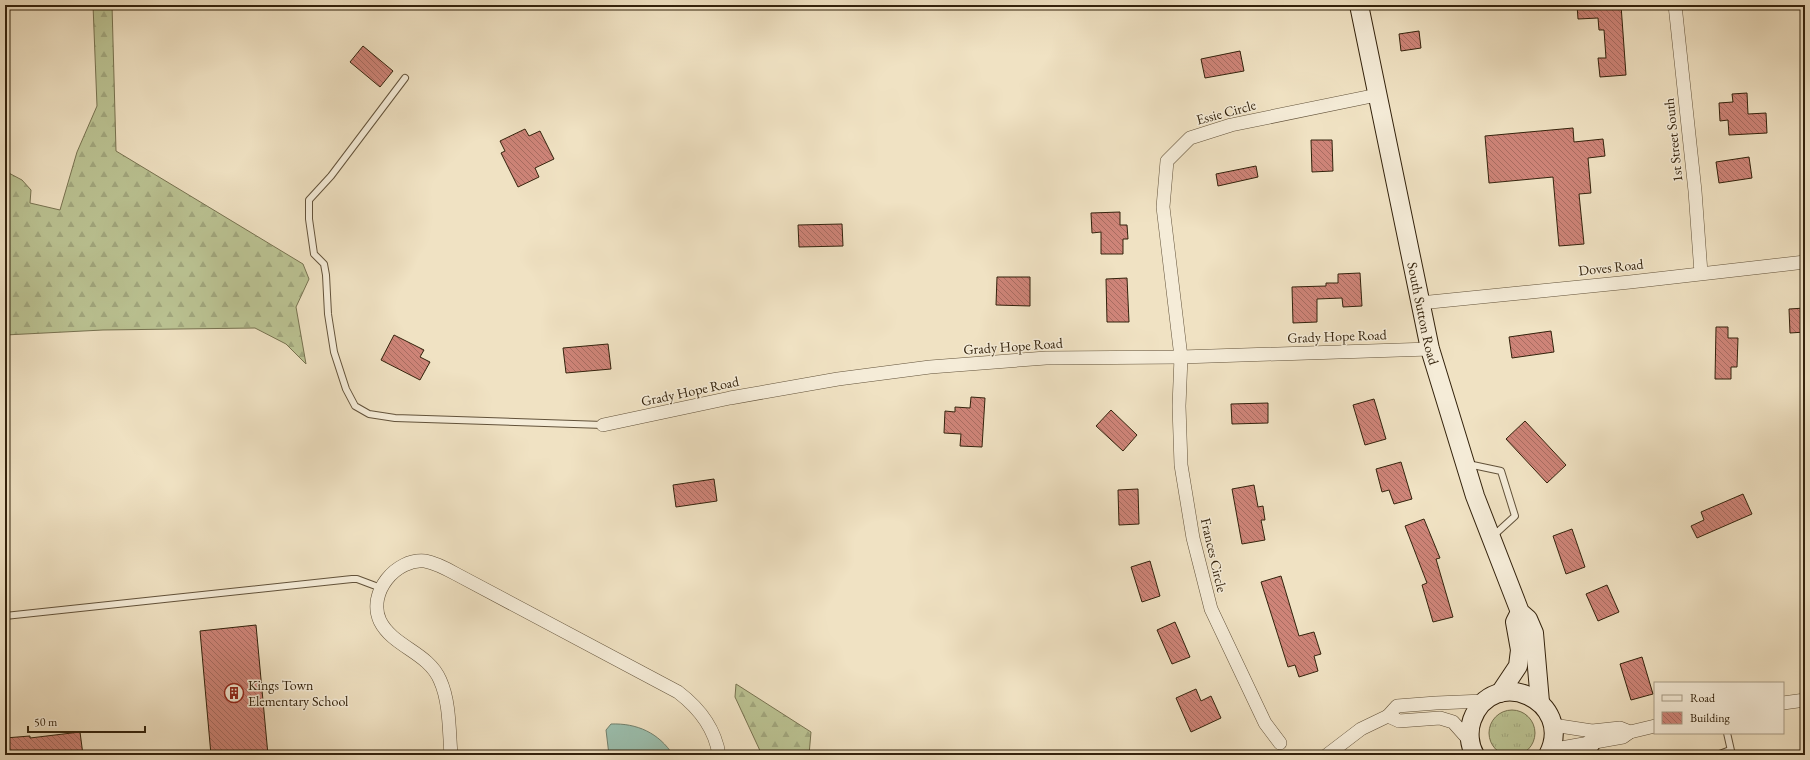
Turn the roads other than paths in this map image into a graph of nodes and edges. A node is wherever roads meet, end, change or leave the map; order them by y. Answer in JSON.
{"nodes":[{"id":1,"x":1359,"y":5,"type":"edge"},
{"id":2,"x":1675,"y":5,"type":"edge"},
{"id":3,"x":405,"y":78,"type":"dead end"},
{"id":4,"x":1377,"y":94,"type":"junction"},
{"id":5,"x":1805,"y":262,"type":"edge"},
{"id":6,"x":1701,"y":273,"type":"junction"},
{"id":7,"x":1420,"y":303,"type":"junction"},
{"id":8,"x":1430,"y":349,"type":"junction"},
{"id":9,"x":1181,"y":357,"type":"junction"},
{"id":10,"x":603,"y":425,"type":"joint"},
{"id":11,"x":1464,"y":463,"type":"junction"},
{"id":12,"x":1491,"y":538,"type":"junction"},
{"id":13,"x":381,"y":588,"type":"junction"},
{"id":14,"x":1520,"y":612,"type":"junction"},
{"id":15,"x":5,"y":616,"type":"edge"},
{"id":16,"x":1500,"y":693,"type":"junction"},
{"id":17,"x":1805,"y":700,"type":"edge"},
{"id":18,"x":1484,"y":701,"type":"junction"},
{"id":19,"x":1540,"y":702,"type":"junction"},
{"id":20,"x":1784,"y":703,"type":"edge"},
{"id":21,"x":1388,"y":716,"type":"junction"},
{"id":22,"x":1553,"y":725,"type":"junction"},
{"id":23,"x":1654,"y":726,"type":"edge"},
{"id":24,"x":1630,"y":732,"type":"junction"},
{"id":25,"x":1727,"y":734,"type":"edge"},
{"id":26,"x":1280,"y":743,"type":"dead end"},
{"id":27,"x":1472,"y":747,"type":"edge"},
{"id":28,"x":1587,"y":749,"type":"edge"},
{"id":29,"x":1549,"y":752,"type":"edge"},
{"id":30,"x":1731,"y":752,"type":"edge"},
{"id":31,"x":451,"y":755,"type":"edge"},
{"id":32,"x":719,"y":755,"type":"edge"},
{"id":33,"x":1327,"y":755,"type":"edge"},
{"id":34,"x":1717,"y":755,"type":"edge"}],
"edges":[{"from":1,"to":4,"type":"main road","name":"South Sutton Road"},
{"from":2,"to":6,"type":"street","name":"1st Street South"},
{"from":3,"to":10,"type":"lane"},
{"from":4,"to":7,"type":"main road","name":"South Sutton Road"},
{"from":4,"to":9,"type":"street","name":"Essie Circle"},
{"from":5,"to":6,"type":"street","name":"Doves Road"},
{"from":6,"to":7,"type":"street","name":"Doves Road"},
{"from":7,"to":8,"type":"main road","name":"South Sutton Road"},
{"from":8,"to":9,"type":"street","name":"Grady Hope Road"},
{"from":8,"to":11,"type":"main road","name":"South Sutton Road"},
{"from":9,"to":10,"type":"street","name":"Grady Hope Road"},
{"from":9,"to":26,"type":"street","name":"Frances Circle"},
{"from":11,"to":12,"type":"main road","name":"South Sutton Road"},
{"from":11,"to":12,"type":"lane"},
{"from":12,"to":14,"type":"main road","name":"South Sutton Road"},
{"from":13,"to":15,"type":"lane"},
{"from":13,"to":31,"type":"street"},
{"from":13,"to":32,"type":"street"},
{"from":14,"to":16,"type":"main road"},
{"from":14,"to":19,"type":"main road","name":"South Sutton Road"},
{"from":16,"to":18,"type":"main road"},
{"from":16,"to":19,"type":"main road"},
{"from":17,"to":20,"type":"street"},
{"from":18,"to":21,"type":"street"},
{"from":18,"to":27,"type":"main road"},
{"from":19,"to":22,"type":"main road"},
{"from":21,"to":27,"type":"street"},
{"from":21,"to":33,"type":"street"},
{"from":22,"to":24,"type":"street"},
{"from":22,"to":29,"type":"main road"},
{"from":23,"to":24,"type":"street"},
{"from":24,"to":28,"type":"street"},
{"from":25,"to":30,"type":"lane"},
{"from":28,"to":29,"type":"street"},
{"from":30,"to":34,"type":"lane"}]}
